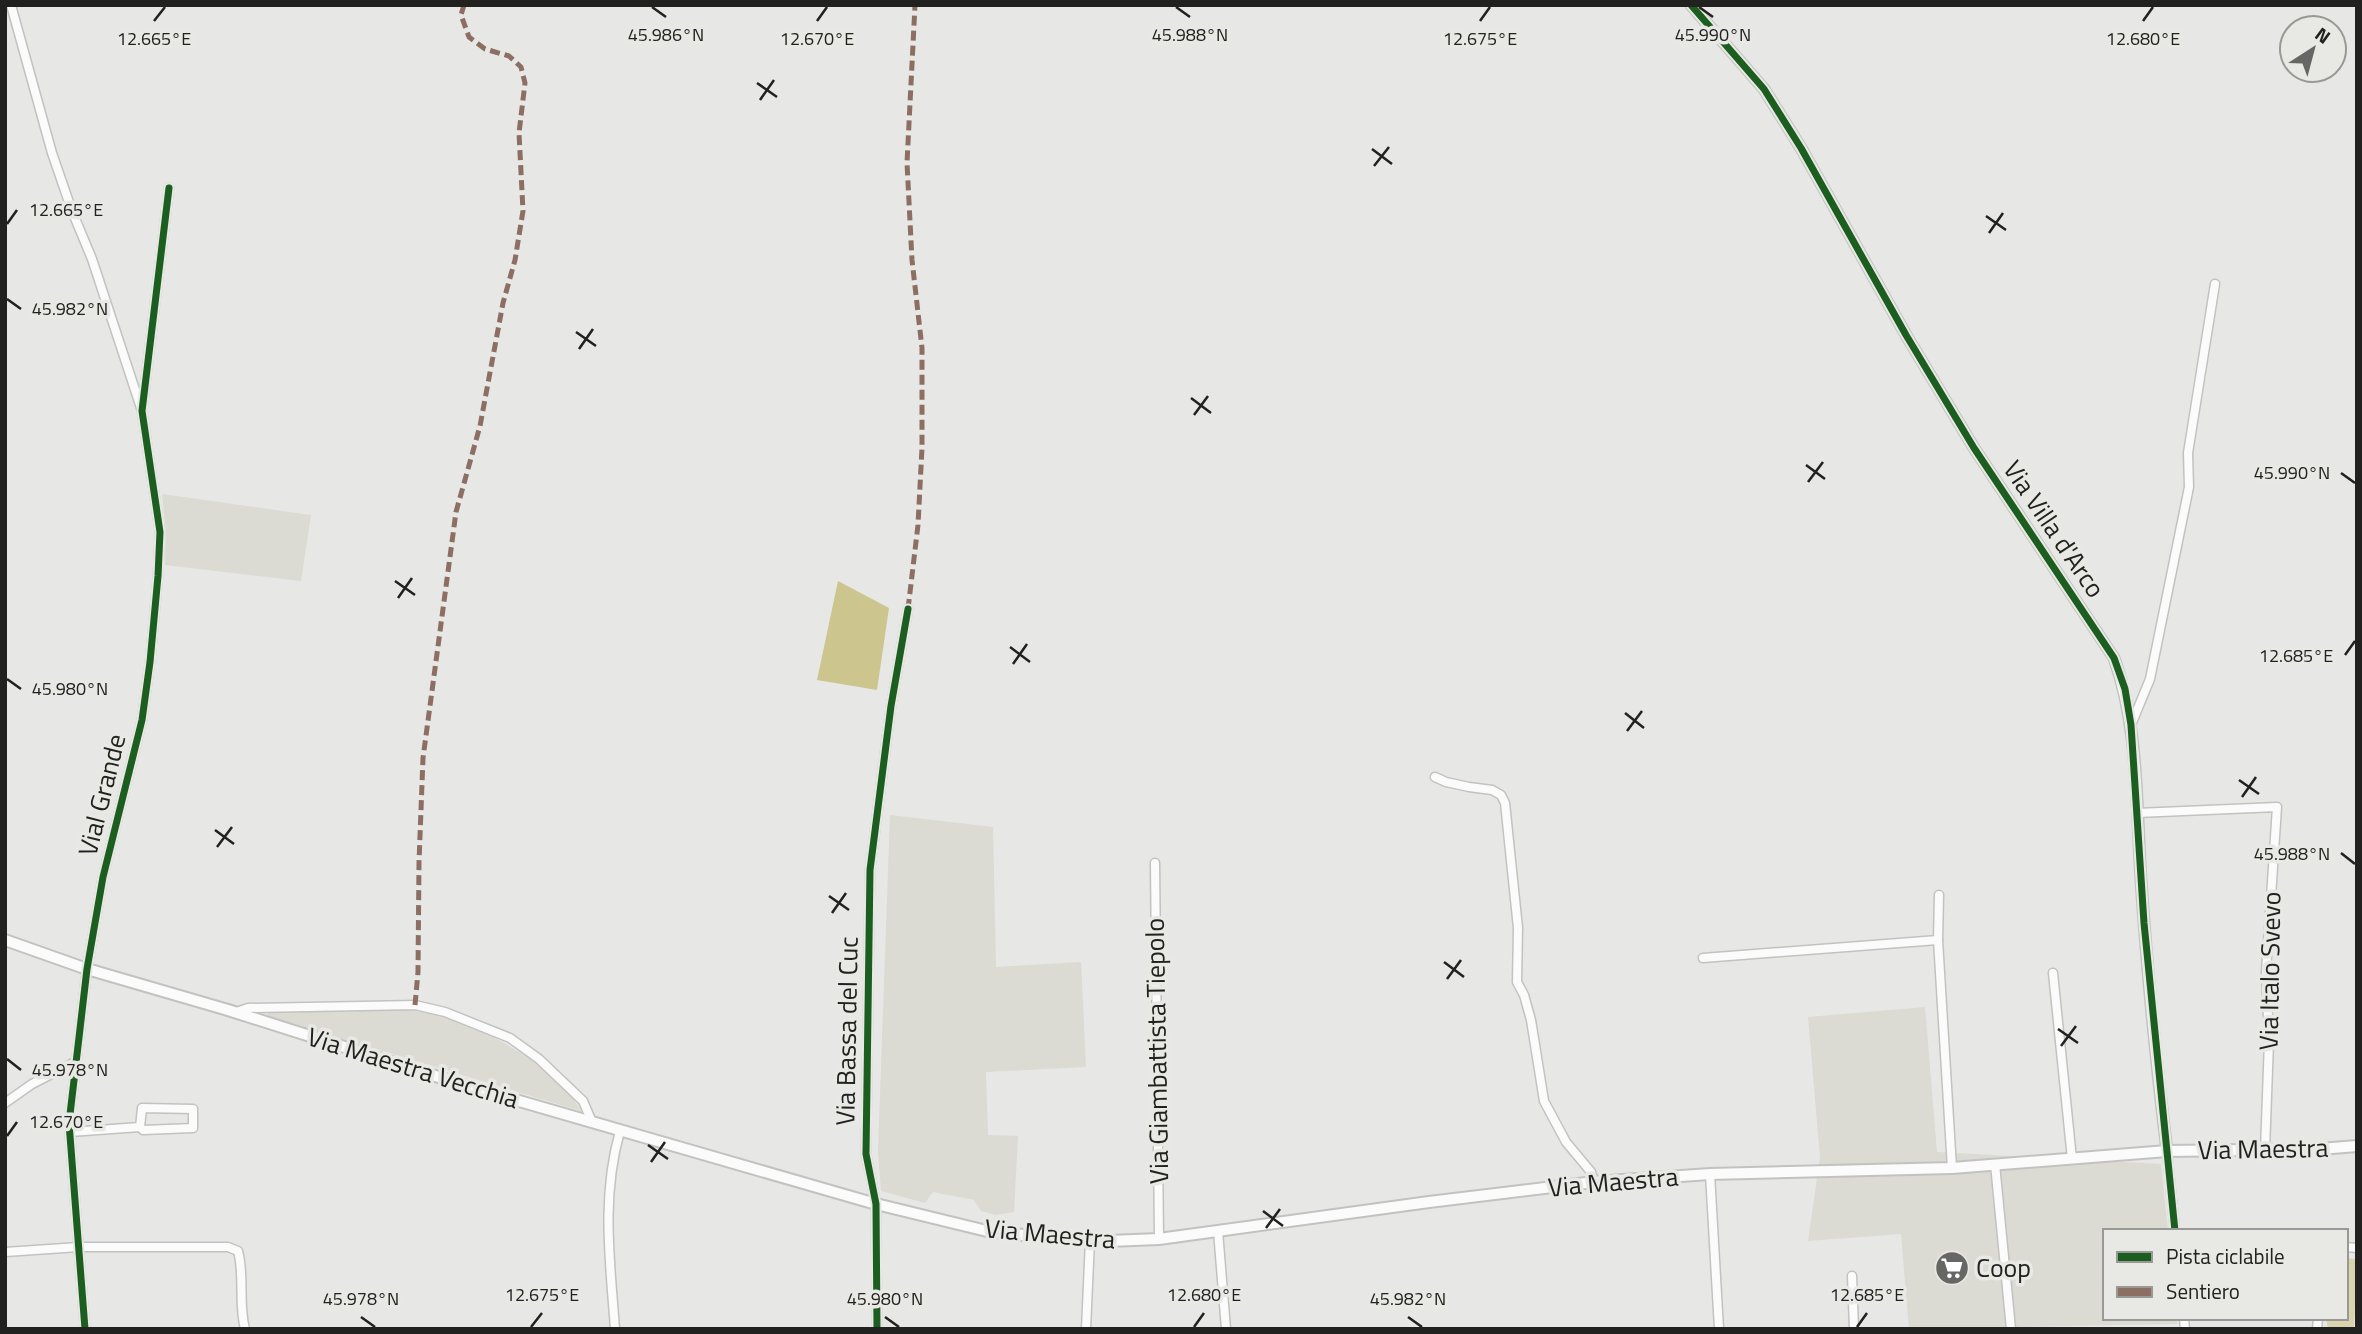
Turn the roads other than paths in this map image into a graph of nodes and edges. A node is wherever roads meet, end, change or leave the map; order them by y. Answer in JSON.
{"nodes":[{"id":1,"x":11,"y":5,"type":"edge"},
{"id":2,"x":1691,"y":5,"type":"edge"},
{"id":3,"x":169,"y":188,"type":"dead end"},
{"id":4,"x":2215,"y":284,"type":"dead end"},
{"id":5,"x":142,"y":411,"type":"junction"},
{"id":6,"x":908,"y":609,"type":"dead end"},
{"id":7,"x":2131,"y":725,"type":"junction"},
{"id":8,"x":1435,"y":777,"type":"dead end"},
{"id":9,"x":2137,"y":813,"type":"junction"},
{"id":10,"x":1155,"y":863,"type":"dead end"},
{"id":11,"x":1939,"y":895,"type":"dead end"},
{"id":12,"x":5,"y":940,"type":"edge"},
{"id":13,"x":1938,"y":940,"type":"junction"},
{"id":14,"x":1703,"y":958,"type":"dead end"},
{"id":15,"x":87,"y":969,"type":"junction"},
{"id":16,"x":2053,"y":973,"type":"dead end"},
{"id":17,"x":234,"y":1013,"type":"junction"},
{"id":18,"x":75,"y":1062,"type":"junction"},
{"id":19,"x":5,"y":1103,"type":"edge"},
{"id":20,"x":592,"y":1122,"type":"junction"},
{"id":21,"x":140,"y":1127,"type":"junction"},
{"id":22,"x":620,"y":1131,"type":"junction"},
{"id":23,"x":70,"y":1132,"type":"junction"},
{"id":24,"x":2357,"y":1146,"type":"edge"},
{"id":25,"x":2265,"y":1150,"type":"junction"},
{"id":26,"x":2167,"y":1151,"type":"junction"},
{"id":27,"x":2072,"y":1159,"type":"junction"},
{"id":28,"x":1995,"y":1164,"type":"junction"},
{"id":29,"x":1952,"y":1168,"type":"junction"},
{"id":30,"x":1710,"y":1174,"type":"junction"},
{"id":31,"x":1594,"y":1182,"type":"junction"},
{"id":32,"x":876,"y":1203,"type":"junction"},
{"id":33,"x":2175,"y":1229,"type":"edge"},
{"id":34,"x":1218,"y":1231,"type":"junction"},
{"id":35,"x":1159,"y":1239,"type":"junction"},
{"id":36,"x":1090,"y":1240,"type":"junction"},
{"id":37,"x":79,"y":1247,"type":"junction"},
{"id":38,"x":5,"y":1252,"type":"edge"},
{"id":39,"x":1852,"y":1276,"type":"dead end"},
{"id":40,"x":85,"y":1329,"type":"edge"},
{"id":41,"x":245,"y":1329,"type":"edge"},
{"id":42,"x":615,"y":1329,"type":"edge"},
{"id":43,"x":877,"y":1329,"type":"edge"},
{"id":44,"x":1086,"y":1329,"type":"edge"},
{"id":45,"x":1226,"y":1329,"type":"edge"},
{"id":46,"x":1719,"y":1329,"type":"edge"},
{"id":47,"x":1854,"y":1329,"type":"edge"},
{"id":48,"x":2011,"y":1329,"type":"edge"}],
"edges":[{"from":1,"to":5,"type":"street"},
{"from":2,"to":7,"type":"street","name":"Via Villa d'Arco"},
{"from":3,"to":5,"type":"street","name":"Vial Grande"},
{"from":4,"to":7,"type":"street","name":"Via Villa d'Arco"},
{"from":5,"to":15,"type":"street","name":"Vial Grande"},
{"from":6,"to":32,"type":"street","name":"Via Bassa del Cuc"},
{"from":7,"to":9,"type":"street","name":"Via Villa d'Arco"},
{"from":8,"to":31,"type":"street"},
{"from":9,"to":25,"type":"street","name":"Via Italo Svevo"},
{"from":9,"to":26,"type":"street","name":"Via Villa d'Arco"},
{"from":10,"to":35,"type":"street","name":"Via Giambattista Tiepolo"},
{"from":11,"to":13,"type":"street"},
{"from":12,"to":15,"type":"main road","name":"Via Maestra Vecchia"},
{"from":13,"to":14,"type":"street"},
{"from":13,"to":29,"type":"street"},
{"from":15,"to":17,"type":"main road","name":"Via Maestra Vecchia"},
{"from":15,"to":18,"type":"street","name":"Vial Grande"},
{"from":16,"to":27,"type":"street"},
{"from":17,"to":20,"type":"main road","name":"Via Maestra Vecchia"},
{"from":17,"to":20,"type":"street","name":"Via Maestra Vecchia"},
{"from":18,"to":19,"type":"street"},
{"from":18,"to":23,"type":"street","name":"Vial Grande"},
{"from":20,"to":22,"type":"main road","name":"Via Maestra Vecchia"},
{"from":21,"to":21,"type":"street"},
{"from":21,"to":23,"type":"street"},
{"from":22,"to":32,"type":"main road","name":"Via Maestra Vecchia"},
{"from":22,"to":42,"type":"street"},
{"from":23,"to":37,"type":"street","name":"Vial Grande"},
{"from":24,"to":25,"type":"main road","name":"Via Maestra"},
{"from":25,"to":26,"type":"main road","name":"Via Maestra"},
{"from":26,"to":27,"type":"main road","name":"Via Maestra"},
{"from":26,"to":33,"type":"street"},
{"from":27,"to":28,"type":"main road","name":"Via Maestra"},
{"from":28,"to":29,"type":"main road","name":"Via Maestra"},
{"from":28,"to":48,"type":"street"},
{"from":29,"to":30,"type":"main road","name":"Via Maestra"},
{"from":30,"to":31,"type":"main road","name":"Via Maestra"},
{"from":30,"to":46,"type":"street"},
{"from":31,"to":34,"type":"main road","name":"Via Maestra"},
{"from":32,"to":36,"type":"main road","name":"Via Maestra"},
{"from":32,"to":43,"type":"street","name":"Via Bassa del Cuc"},
{"from":34,"to":35,"type":"main road","name":"Via Maestra"},
{"from":34,"to":45,"type":"street"},
{"from":35,"to":36,"type":"main road","name":"Via Maestra"},
{"from":36,"to":44,"type":"street"},
{"from":37,"to":38,"type":"street"},
{"from":37,"to":40,"type":"street","name":"Vial Grande"},
{"from":37,"to":41,"type":"street"},
{"from":39,"to":47,"type":"street"}]}
